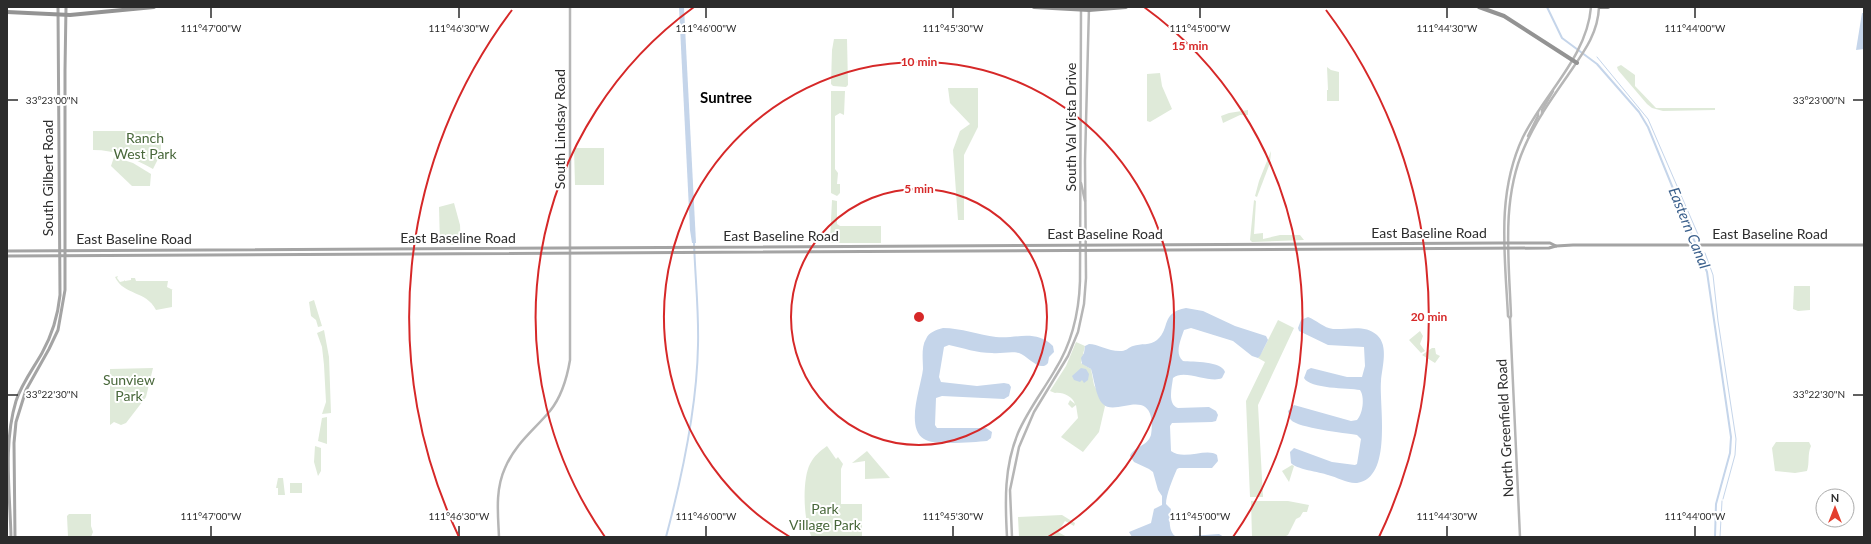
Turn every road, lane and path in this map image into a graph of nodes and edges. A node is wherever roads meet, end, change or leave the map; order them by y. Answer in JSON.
{"nodes":[{"id":1,"x":154,"y":7,"type":"edge"},
{"id":2,"x":570,"y":7,"type":"edge"},
{"id":3,"x":1034,"y":7,"type":"edge"},
{"id":4,"x":1126,"y":7,"type":"edge"},
{"id":5,"x":1479,"y":7,"type":"edge"},
{"id":6,"x":1591,"y":7,"type":"edge"},
{"id":7,"x":1599,"y":7,"type":"edge"},
{"id":8,"x":1608,"y":7,"type":"edge"},
{"id":9,"x":58,"y":8,"type":"edge"},
{"id":10,"x":66,"y":8,"type":"edge"},
{"id":11,"x":1081,"y":9,"type":"edge"},
{"id":12,"x":1089,"y":9,"type":"edge"},
{"id":13,"x":7,"y":12,"type":"edge"},
{"id":14,"x":58,"y":15,"type":"junction"},
{"id":15,"x":66,"y":15,"type":"junction"},
{"id":16,"x":1572,"y":60,"type":"junction"},
{"id":17,"x":1577,"y":63,"type":"junction"},
{"id":18,"x":1554,"y":86,"type":"junction"},
{"id":19,"x":1538,"y":112,"type":"junction"},
{"id":20,"x":1542,"y":114,"type":"junction"},
{"id":21,"x":1527,"y":140,"type":"junction"},
{"id":22,"x":1080,"y":183,"type":"junction"},
{"id":23,"x":1085,"y":201,"type":"junction"},
{"id":24,"x":1504,"y":243,"type":"junction"},
{"id":25,"x":1340,"y":244,"type":"junction"},
{"id":26,"x":1434,"y":244,"type":"junction"},
{"id":27,"x":1509,"y":244,"type":"junction"},
{"id":28,"x":1132,"y":245,"type":"junction"},
{"id":29,"x":1864,"y":245,"type":"edge"},
{"id":30,"x":1556,"y":246,"type":"junction"},
{"id":31,"x":754,"y":247,"type":"junction"},
{"id":32,"x":1080,"y":248,"type":"junction"},
{"id":33,"x":1085,"y":248,"type":"junction"},
{"id":34,"x":1434,"y":248,"type":"junction"},
{"id":35,"x":1505,"y":248,"type":"junction"},
{"id":36,"x":1510,"y":248,"type":"junction"},
{"id":37,"x":1340,"y":249,"type":"junction"},
{"id":38,"x":1120,"y":250,"type":"junction"},
{"id":39,"x":7,"y":251,"type":"edge"},
{"id":40,"x":570,"y":251,"type":"junction"},
{"id":41,"x":743,"y":252,"type":"junction"},
{"id":42,"x":59,"y":253,"type":"junction"},
{"id":43,"x":64,"y":253,"type":"junction"},
{"id":44,"x":7,"y":256,"type":"edge"},
{"id":45,"x":1510,"y":284,"type":"junction"},
{"id":46,"x":1506,"y":286,"type":"junction"},
{"id":47,"x":1511,"y":302,"type":"junction"},
{"id":48,"x":1507,"y":304,"type":"junction"},
{"id":49,"x":58,"y":310,"type":"junction"},
{"id":50,"x":62,"y":311,"type":"junction"},
{"id":51,"x":1510,"y":318,"type":"junction"},
{"id":52,"x":11,"y":537,"type":"edge"},
{"id":53,"x":16,"y":537,"type":"edge"},
{"id":54,"x":498,"y":537,"type":"edge"},
{"id":55,"x":1007,"y":537,"type":"edge"},
{"id":56,"x":1012,"y":537,"type":"edge"},
{"id":57,"x":1520,"y":537,"type":"edge"}],
"edges":[{"from":1,"to":15,"type":"highway"},
{"from":2,"to":40,"type":"main road","name":"South Lindsay Road"},
{"from":3,"to":11,"type":"highway"},
{"from":4,"to":12,"type":"highway"},
{"from":5,"to":16,"type":"highway"},
{"from":6,"to":16,"type":"main road"},
{"from":7,"to":8,"type":"highway"},
{"from":7,"to":17,"type":"main road"},
{"from":9,"to":14,"type":"main road","name":"South Gilbert Road"},
{"from":10,"to":15,"type":"main road","name":"South Gilbert Road"},
{"from":11,"to":12,"type":"highway"},
{"from":11,"to":22,"type":"main road","name":"South Val Vista Drive"},
{"from":12,"to":23,"type":"main road","name":"South Val Vista Drive"},
{"from":13,"to":14,"type":"highway"},
{"from":14,"to":15,"type":"highway"},
{"from":14,"to":42,"type":"main road","name":"South Gilbert Road"},
{"from":15,"to":43,"type":"main road","name":"South Gilbert Road"},
{"from":16,"to":17,"type":"highway"},
{"from":16,"to":18,"type":"main road"},
{"from":17,"to":20,"type":"main road"},
{"from":18,"to":19,"type":"main road"},
{"from":18,"to":20,"type":"main road"},
{"from":19,"to":21,"type":"main road"},
{"from":19,"to":24,"type":"main road","name":"North Greenfield Road"},
{"from":20,"to":21,"type":"main road"},
{"from":21,"to":27,"type":"main road","name":"North Greenfield Road"},
{"from":22,"to":23,"type":"main road"},
{"from":22,"to":32,"type":"main road","name":"South Val Vista Drive"},
{"from":23,"to":33,"type":"main road","name":"South Val Vista Drive"},
{"from":24,"to":26,"type":"main road","name":"East Baseline Road"},
{"from":24,"to":27,"type":"main road","name":"East Baseline Road"},
{"from":24,"to":35,"type":"main road","name":"North Greenfield Road"},
{"from":25,"to":26,"type":"main road","name":"East Baseline Road"},
{"from":25,"to":28,"type":"main road","name":"East Baseline Road"},
{"from":25,"to":37,"type":"main road"},
{"from":26,"to":34,"type":"main road"},
{"from":27,"to":30,"type":"main road","name":"East Baseline Road"},
{"from":27,"to":36,"type":"main road","name":"North Greenfield Road"},
{"from":28,"to":33,"type":"main road","name":"East Baseline Road"},
{"from":28,"to":38,"type":"main road"},
{"from":29,"to":30,"type":"main road","name":"East Baseline Road"},
{"from":30,"to":36,"type":"main road","name":"East Baseline Road"},
{"from":31,"to":32,"type":"main road","name":"East Baseline Road"},
{"from":31,"to":40,"type":"main road","name":"East Baseline Road"},
{"from":31,"to":41,"type":"main road"},
{"from":32,"to":33,"type":"main road","name":"East Baseline Road"},
{"from":32,"to":41,"type":"main road","name":"East Baseline Road"},
{"from":32,"to":55,"type":"main road","name":"South Val Vista Drive"},
{"from":33,"to":38,"type":"main road","name":"East Baseline Road"},
{"from":33,"to":56,"type":"main road","name":"South Val Vista Drive"},
{"from":34,"to":35,"type":"main road","name":"East Baseline Road"},
{"from":34,"to":37,"type":"main road","name":"East Baseline Road"},
{"from":35,"to":36,"type":"main road","name":"East Baseline Road"},
{"from":35,"to":46,"type":"main road","name":"North Greenfield Road"},
{"from":36,"to":45,"type":"main road","name":"North Greenfield Road"},
{"from":37,"to":38,"type":"main road","name":"East Baseline Road"},
{"from":39,"to":42,"type":"main road","name":"East Baseline Road"},
{"from":40,"to":41,"type":"main road","name":"East Baseline Road"},
{"from":40,"to":43,"type":"main road","name":"East Baseline Road"},
{"from":40,"to":43,"type":"main road","name":"East Baseline Road"},
{"from":40,"to":54,"type":"main road","name":"South Lindsay Road"},
{"from":42,"to":43,"type":"main road","name":"East Baseline Road"},
{"from":42,"to":43,"type":"main road","name":"East Baseline Road"},
{"from":42,"to":44,"type":"main road","name":"East Baseline Road"},
{"from":42,"to":49,"type":"main road","name":"South Gilbert Road"},
{"from":43,"to":50,"type":"main road","name":"South Gilbert Road"},
{"from":45,"to":46,"type":"main road"},
{"from":45,"to":47,"type":"main road","name":"North Greenfield Road"},
{"from":46,"to":48,"type":"main road","name":"North Greenfield Road"},
{"from":47,"to":48,"type":"main road"},
{"from":47,"to":51,"type":"main road","name":"North Greenfield Road"},
{"from":48,"to":51,"type":"main road","name":"North Greenfield Road"},
{"from":49,"to":50,"type":"main road"},
{"from":49,"to":52,"type":"main road","name":"South Gilbert Road"},
{"from":50,"to":53,"type":"main road","name":"South Gilbert Road"},
{"from":51,"to":57,"type":"main road","name":"North Greenfield Road"}]}
